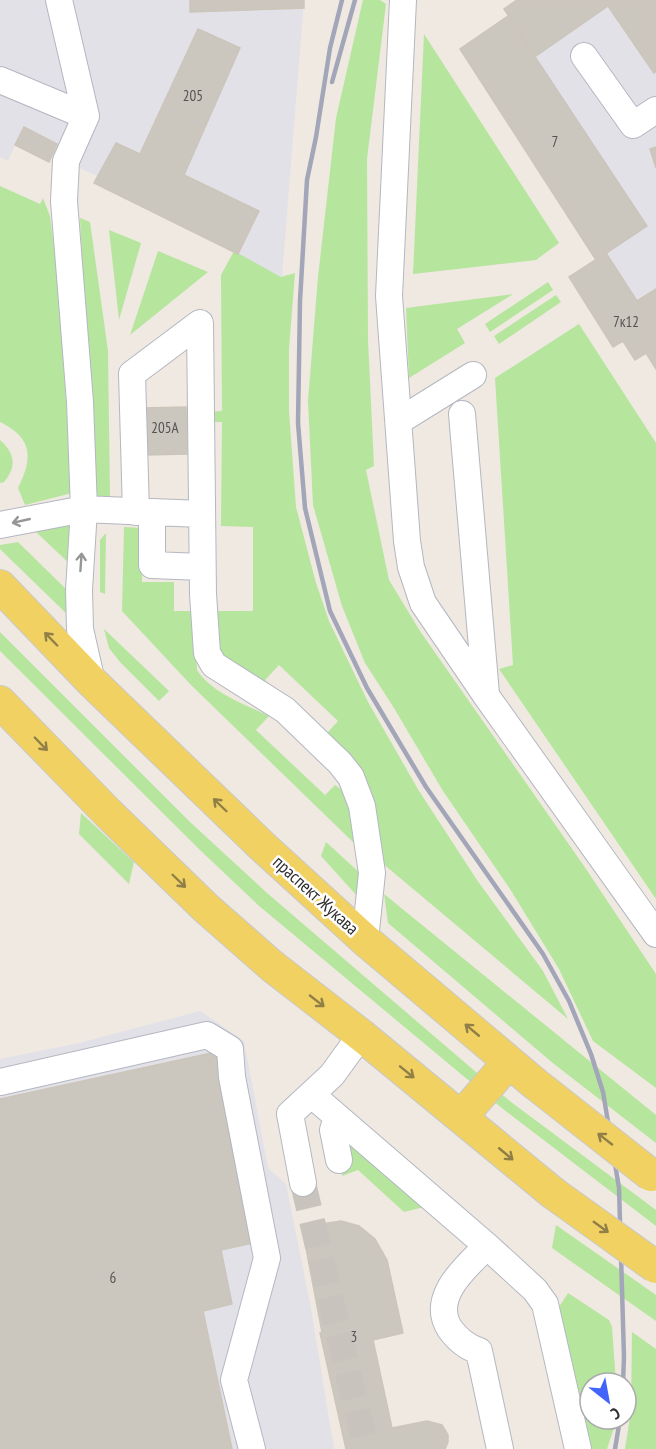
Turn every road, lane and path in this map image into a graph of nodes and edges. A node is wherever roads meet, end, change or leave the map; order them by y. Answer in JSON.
{"nodes":[{"id":1,"x":59,"y":0,"type":"edge"},
{"id":2,"x":403,"y":0,"type":"edge"},
{"id":3,"x":584,"y":56,"type":"dead end"},
{"id":4,"x":0,"y":80,"type":"edge"},
{"id":5,"x":656,"y":110,"type":"edge"},
{"id":6,"x":86,"y":116,"type":"junction"},
{"id":7,"x":473,"y":375,"type":"dead end"},
{"id":8,"x":462,"y":414,"type":"dead end"},
{"id":9,"x":399,"y":421,"type":"junction"},
{"id":10,"x":84,"y":509,"type":"junction"},
{"id":11,"x":144,"y":512,"type":"junction"},
{"id":12,"x":202,"y":514,"type":"junction"},
{"id":13,"x":0,"y":525,"type":"edge"},
{"id":14,"x":202,"y":567,"type":"junction"},
{"id":15,"x":0,"y":586,"type":"edge"},
{"id":16,"x":92,"y":682,"type":"junction"},
{"id":17,"x":487,"y":697,"type":"junction"},
{"id":18,"x":0,"y":702,"type":"edge"},
{"id":19,"x":656,"y":934,"type":"edge"},
{"id":20,"x":365,"y":940,"type":"junction"},
{"id":21,"x":361,"y":1035,"type":"junction"},
{"id":22,"x":509,"y":1062,"type":"junction"},
{"id":23,"x":0,"y":1082,"type":"edge"},
{"id":24,"x":312,"y":1095,"type":"junction"},
{"id":25,"x":337,"y":1117,"type":"junction"},
{"id":26,"x":461,"y":1117,"type":"junction"},
{"id":27,"x":339,"y":1160,"type":"dead end"},
{"id":28,"x":654,"y":1176,"type":"edge"},
{"id":29,"x":303,"y":1183,"type":"tunnel mouth"},
{"id":30,"x":487,"y":1246,"type":"junction"},
{"id":31,"x":656,"y":1267,"type":"edge"},
{"id":32,"x":252,"y":1449,"type":"edge"},
{"id":33,"x":500,"y":1449,"type":"edge"},
{"id":34,"x":578,"y":1449,"type":"edge"}],
"edges":[{"from":1,"to":6,"type":"lane"},
{"from":2,"to":9,"type":"lane"},
{"from":3,"to":5,"type":"lane"},
{"from":4,"to":6,"type":"lane"},
{"from":6,"to":10,"type":"lane"},
{"from":7,"to":9,"type":"lane"},
{"from":8,"to":17,"type":"lane"},
{"from":9,"to":17,"type":"lane"},
{"from":10,"to":11,"type":"lane"},
{"from":10,"to":13,"type":"lane","one_way":true},
{"from":16,"to":10,"type":"lane","one_way":true},
{"from":11,"to":12,"type":"lane"},
{"from":11,"to":12,"type":"lane"},
{"from":11,"to":14,"type":"lane"},
{"from":12,"to":14,"type":"lane"},
{"from":14,"to":20,"type":"lane"},
{"from":16,"to":15,"type":"main road","name":"праспект Жукава","one_way":true},
{"from":20,"to":16,"type":"main road","name":"праспект Жукава","one_way":true},
{"from":17,"to":19,"type":"lane"},
{"from":18,"to":21,"type":"main road","one_way":true},
{"from":22,"to":20,"type":"main road","name":"праспект Жукава","one_way":true},
{"from":21,"to":24,"type":"lane"},
{"from":21,"to":26,"type":"main road","one_way":true},
{"from":22,"to":26,"type":"main road"},
{"from":28,"to":22,"type":"main road","name":"праспект Жукава","one_way":true,"bridge":true},
{"from":23,"to":32,"type":"lane"},
{"from":24,"to":25,"type":"lane"},
{"from":24,"to":29,"type":"lane"},
{"from":25,"to":27,"type":"lane"},
{"from":25,"to":30,"type":"lane"},
{"from":26,"to":31,"type":"main road","one_way":true,"bridge":true},
{"from":30,"to":33,"type":"lane"},
{"from":30,"to":34,"type":"lane"}]}
